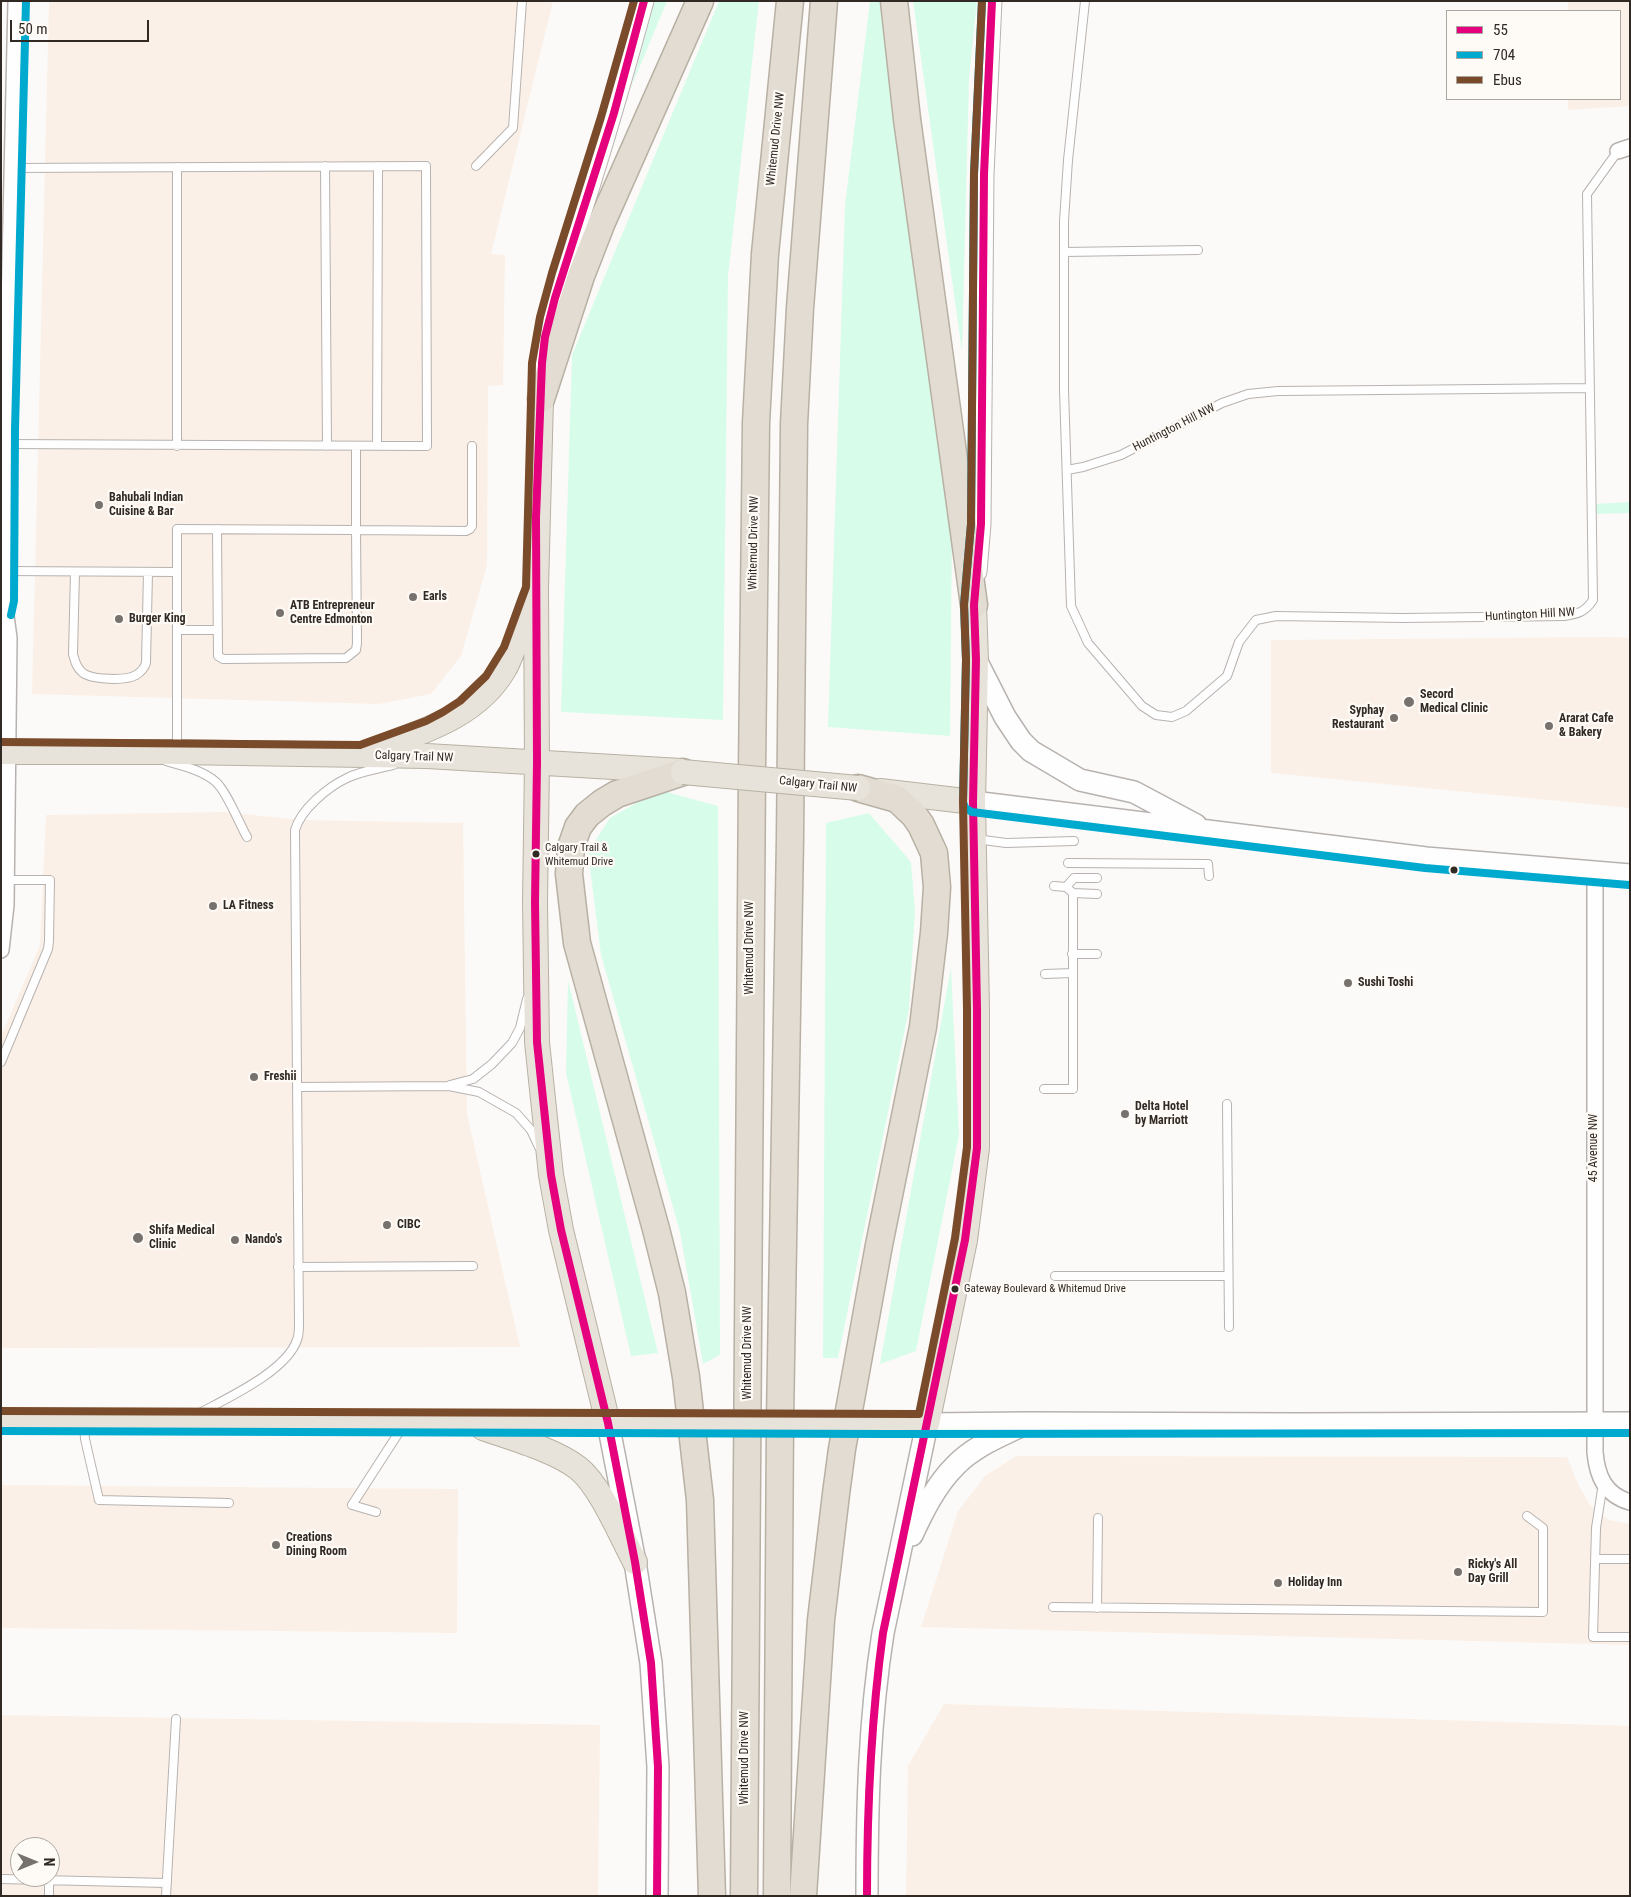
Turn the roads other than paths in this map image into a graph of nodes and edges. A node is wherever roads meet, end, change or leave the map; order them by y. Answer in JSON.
{"nodes":[{"id":1,"x":16,"y":1,"type":"edge"},
{"id":2,"x":522,"y":1,"type":"edge"},
{"id":3,"x":644,"y":1,"type":"edge"},
{"id":4,"x":700,"y":1,"type":"edge"},
{"id":5,"x":790,"y":1,"type":"edge"},
{"id":6,"x":824,"y":1,"type":"edge"},
{"id":7,"x":894,"y":1,"type":"edge"},
{"id":8,"x":992,"y":1,"type":"edge"},
{"id":9,"x":1085,"y":1,"type":"edge"},
{"id":10,"x":1624,"y":149,"type":"edge"},
{"id":11,"x":326,"y":166,"type":"junction"},
{"id":12,"x":378,"y":166,"type":"junction"},
{"id":13,"x":476,"y":166,"type":"dead end"},
{"id":14,"x":177,"y":167,"type":"junction"},
{"id":15,"x":12,"y":168,"type":"junction"},
{"id":16,"x":1198,"y":250,"type":"dead end"},
{"id":17,"x":1064,"y":252,"type":"junction"},
{"id":18,"x":5,"y":286,"type":"edge"},
{"id":19,"x":1590,"y":388,"type":"junction"},
{"id":20,"x":4,"y":394,"type":"edge"},
{"id":21,"x":541,"y":398,"type":"junction"},
{"id":22,"x":5,"y":444,"type":"junction"},
{"id":23,"x":177,"y":446,"type":"junction"},
{"id":24,"x":327,"y":446,"type":"junction"},
{"id":25,"x":377,"y":446,"type":"junction"},
{"id":26,"x":472,"y":446,"type":"dead end"},
{"id":27,"x":356,"y":447,"type":"junction"},
{"id":28,"x":1067,"y":470,"type":"junction"},
{"id":29,"x":217,"y":529,"type":"junction"},
{"id":30,"x":356,"y":530,"type":"junction"},
{"id":31,"x":3,"y":571,"type":"junction"},
{"id":32,"x":75,"y":572,"type":"junction"},
{"id":33,"x":148,"y":572,"type":"junction"},
{"id":34,"x":177,"y":572,"type":"junction"},
{"id":35,"x":536,"y":589,"type":"junction"},
{"id":36,"x":974,"y":605,"type":"junction"},
{"id":37,"x":2,"y":607,"type":"edge"},
{"id":38,"x":177,"y":630,"type":"junction"},
{"id":39,"x":218,"y":630,"type":"junction"},
{"id":40,"x":976,"y":660,"type":"junction"},
{"id":41,"x":4,"y":752,"type":"edge"},
{"id":42,"x":138,"y":752,"type":"junction"},
{"id":43,"x":177,"y":752,"type":"junction"},
{"id":44,"x":362,"y":755,"type":"junction"},
{"id":45,"x":427,"y":756,"type":"junction"},
{"id":46,"x":537,"y":762,"type":"junction"},
{"id":47,"x":683,"y":772,"type":"junction"},
{"id":48,"x":858,"y":788,"type":"junction"},
{"id":49,"x":973,"y":802,"type":"junction"},
{"id":50,"x":1207,"y":831,"type":"junction"},
{"id":51,"x":247,"y":837,"type":"dead end"},
{"id":52,"x":974,"y":838,"type":"junction"},
{"id":53,"x":1074,"y":842,"type":"dead end"},
{"id":54,"x":1068,"y":864,"type":"dead end"},
{"id":55,"x":1595,"y":873,"type":"junction"},
{"id":56,"x":1630,"y":875,"type":"edge"},
{"id":57,"x":1209,"y":876,"type":"dead end"},
{"id":58,"x":1096,"y":878,"type":"dead end"},
{"id":59,"x":4,"y":880,"type":"edge"},
{"id":60,"x":1054,"y":886,"type":"dead end"},
{"id":61,"x":1066,"y":887,"type":"junction"},
{"id":62,"x":1073,"y":893,"type":"junction"},
{"id":63,"x":1097,"y":894,"type":"dead end"},
{"id":64,"x":1,"y":950,"type":"edge"},
{"id":65,"x":1072,"y":954,"type":"junction"},
{"id":66,"x":1097,"y":954,"type":"dead end"},
{"id":67,"x":535,"y":966,"type":"junction"},
{"id":68,"x":1045,"y":974,"type":"dead end"},
{"id":69,"x":1072,"y":974,"type":"junction"},
{"id":70,"x":1,"y":1062,"type":"edge"},
{"id":71,"x":449,"y":1086,"type":"junction"},
{"id":72,"x":297,"y":1087,"type":"junction"},
{"id":73,"x":1044,"y":1089,"type":"dead end"},
{"id":74,"x":1227,"y":1104,"type":"dead end"},
{"id":75,"x":551,"y":1175,"type":"junction"},
{"id":76,"x":473,"y":1266,"type":"dead end"},
{"id":77,"x":298,"y":1267,"type":"junction"},
{"id":78,"x":1055,"y":1276,"type":"dead end"},
{"id":79,"x":1228,"y":1276,"type":"junction"},
{"id":80,"x":1229,"y":1327,"type":"dead end"},
{"id":81,"x":1,"y":1421,"type":"edge"},
{"id":82,"x":84,"y":1422,"type":"junction"},
{"id":83,"x":183,"y":1422,"type":"junction"},
{"id":84,"x":406,"y":1422,"type":"junction"},
{"id":85,"x":467,"y":1422,"type":"junction"},
{"id":86,"x":608,"y":1422,"type":"junction"},
{"id":87,"x":1027,"y":1422,"type":"junction"},
{"id":88,"x":1596,"y":1423,"type":"junction"},
{"id":89,"x":1630,"y":1423,"type":"edge"},
{"id":90,"x":927,"y":1424,"type":"junction"},
{"id":91,"x":1603,"y":1483,"type":"junction"},
{"id":92,"x":1630,"y":1502,"type":"edge"},
{"id":93,"x":229,"y":1503,"type":"dead end"},
{"id":94,"x":376,"y":1512,"type":"dead end"},
{"id":95,"x":1527,"y":1516,"type":"dead end"},
{"id":96,"x":1098,"y":1518,"type":"dead end"},
{"id":97,"x":1595,"y":1559,"type":"junction"},
{"id":98,"x":1630,"y":1559,"type":"edge"},
{"id":99,"x":635,"y":1562,"type":"junction"},
{"id":100,"x":1054,"y":1607,"type":"dead end"},
{"id":101,"x":1097,"y":1608,"type":"junction"},
{"id":102,"x":883,"y":1633,"type":"junction"},
{"id":103,"x":1630,"y":1637,"type":"edge"},
{"id":104,"x":176,"y":1719,"type":"dead end"},
{"id":105,"x":60,"y":1881,"type":"edge"},
{"id":106,"x":167,"y":1883,"type":"junction"},
{"id":107,"x":166,"y":1896,"type":"edge"},
{"id":108,"x":657,"y":1896,"type":"edge"},
{"id":109,"x":712,"y":1896,"type":"edge"},
{"id":110,"x":744,"y":1896,"type":"edge"},
{"id":111,"x":777,"y":1896,"type":"edge"},
{"id":112,"x":803,"y":1896,"type":"edge"},
{"id":113,"x":867,"y":1896,"type":"edge"}],
"edges":[{"from":1,"to":15,"type":"street"},
{"from":2,"to":13,"type":"lane"},
{"from":3,"to":21,"type":"street"},
{"from":4,"to":21,"type":"highway"},
{"from":5,"to":110,"type":"highway","name":"Whitemud Drive NW"},
{"from":6,"to":111,"type":"highway"},
{"from":7,"to":36,"type":"highway"},
{"from":8,"to":36,"type":"street"},
{"from":9,"to":17,"type":"lane"},
{"from":10,"to":19,"type":"lane"},
{"from":11,"to":12,"type":"lane"},
{"from":11,"to":14,"type":"lane"},
{"from":11,"to":24,"type":"lane"},
{"from":12,"to":25,"type":"lane"},
{"from":12,"to":25,"type":"lane"},
{"from":14,"to":15,"type":"lane"},
{"from":14,"to":23,"type":"lane"},
{"from":15,"to":18,"type":"street"},
{"from":16,"to":17,"type":"lane"},
{"from":17,"to":28,"type":"lane"},
{"from":18,"to":20,"type":"street"},
{"from":19,"to":28,"type":"lane","name":"Huntington Hill NW"},
{"from":19,"to":28,"type":"lane","name":"Huntington Hill NW"},
{"from":20,"to":22,"type":"street"},
{"from":21,"to":35,"type":"highway"},
{"from":22,"to":23,"type":"lane"},
{"from":22,"to":31,"type":"street"},
{"from":23,"to":24,"type":"lane"},
{"from":24,"to":27,"type":"lane"},
{"from":25,"to":27,"type":"lane"},
{"from":26,"to":30,"type":"lane"},
{"from":27,"to":30,"type":"lane"},
{"from":29,"to":30,"type":"lane"},
{"from":29,"to":34,"type":"lane"},
{"from":29,"to":39,"type":"lane"},
{"from":30,"to":39,"type":"lane"},
{"from":31,"to":32,"type":"lane"},
{"from":31,"to":37,"type":"street"},
{"from":32,"to":33,"type":"lane"},
{"from":32,"to":33,"type":"lane"},
{"from":33,"to":34,"type":"lane"},
{"from":34,"to":38,"type":"lane"},
{"from":35,"to":44,"type":"highway"},
{"from":35,"to":46,"type":"highway"},
{"from":36,"to":40,"type":"highway"},
{"from":37,"to":41,"type":"street"},
{"from":38,"to":39,"type":"lane"},
{"from":38,"to":43,"type":"lane"},
{"from":40,"to":49,"type":"highway"},
{"from":40,"to":50,"type":"main road"},
{"from":41,"to":42,"type":"highway","name":"Calgary Trail NW"},
{"from":41,"to":59,"type":"street"},
{"from":42,"to":43,"type":"highway","name":"Calgary Trail NW"},
{"from":42,"to":51,"type":"lane"},
{"from":43,"to":44,"type":"highway","name":"Calgary Trail NW"},
{"from":44,"to":45,"type":"highway","name":"Calgary Trail NW"},
{"from":45,"to":46,"type":"highway","name":"Calgary Trail NW"},
{"from":45,"to":72,"type":"lane"},
{"from":46,"to":47,"type":"highway","name":"Calgary Trail NW"},
{"from":46,"to":67,"type":"highway"},
{"from":47,"to":48,"type":"highway","name":"Calgary Trail NW","bridge":true},
{"from":47,"to":109,"type":"highway"},
{"from":48,"to":49,"type":"highway","name":"Calgary Trail NW"},
{"from":48,"to":112,"type":"highway"},
{"from":49,"to":50,"type":"main road","name":"Calgary Trail NW"},
{"from":49,"to":52,"type":"highway"},
{"from":50,"to":55,"type":"main road","name":"Calgary Trail NW"},
{"from":52,"to":53,"type":"lane"},
{"from":52,"to":90,"type":"highway"},
{"from":54,"to":57,"type":"lane"},
{"from":55,"to":56,"type":"main road","name":"Calgary Trail NW"},
{"from":55,"to":88,"type":"street","name":"45 Avenue NW"},
{"from":58,"to":61,"type":"lane"},
{"from":59,"to":64,"type":"street"},
{"from":59,"to":70,"type":"lane"},
{"from":60,"to":61,"type":"lane"},
{"from":61,"to":62,"type":"lane"},
{"from":62,"to":63,"type":"lane"},
{"from":62,"to":65,"type":"lane"},
{"from":65,"to":66,"type":"lane"},
{"from":65,"to":69,"type":"lane"},
{"from":67,"to":71,"type":"lane"},
{"from":67,"to":75,"type":"highway"},
{"from":68,"to":69,"type":"lane"},
{"from":69,"to":73,"type":"lane"},
{"from":71,"to":72,"type":"lane"},
{"from":71,"to":75,"type":"lane"},
{"from":72,"to":77,"type":"lane"},
{"from":74,"to":79,"type":"lane"},
{"from":75,"to":86,"type":"highway"},
{"from":76,"to":77,"type":"lane"},
{"from":77,"to":83,"type":"lane"},
{"from":78,"to":79,"type":"lane"},
{"from":79,"to":80,"type":"lane"},
{"from":81,"to":82,"type":"highway"},
{"from":82,"to":83,"type":"highway"},
{"from":82,"to":93,"type":"lane"},
{"from":83,"to":84,"type":"highway"},
{"from":84,"to":85,"type":"highway"},
{"from":84,"to":94,"type":"lane"},
{"from":85,"to":86,"type":"highway"},
{"from":85,"to":99,"type":"highway"},
{"from":86,"to":90,"type":"highway","bridge":true},
{"from":86,"to":99,"type":"main road"},
{"from":87,"to":88,"type":"main road"},
{"from":87,"to":90,"type":"main road"},
{"from":87,"to":102,"type":"main road"},
{"from":88,"to":89,"type":"main road"},
{"from":88,"to":91,"type":"street","name":"45 Avenue NW"},
{"from":90,"to":102,"type":"main road"},
{"from":91,"to":92,"type":"street"},
{"from":91,"to":97,"type":"lane"},
{"from":95,"to":101,"type":"lane"},
{"from":96,"to":101,"type":"lane"},
{"from":97,"to":98,"type":"lane"},
{"from":97,"to":103,"type":"lane"},
{"from":99,"to":108,"type":"main road"},
{"from":100,"to":101,"type":"lane"},
{"from":102,"to":113,"type":"main road"},
{"from":104,"to":106,"type":"lane"},
{"from":105,"to":106,"type":"lane"},
{"from":106,"to":107,"type":"lane"}]}
